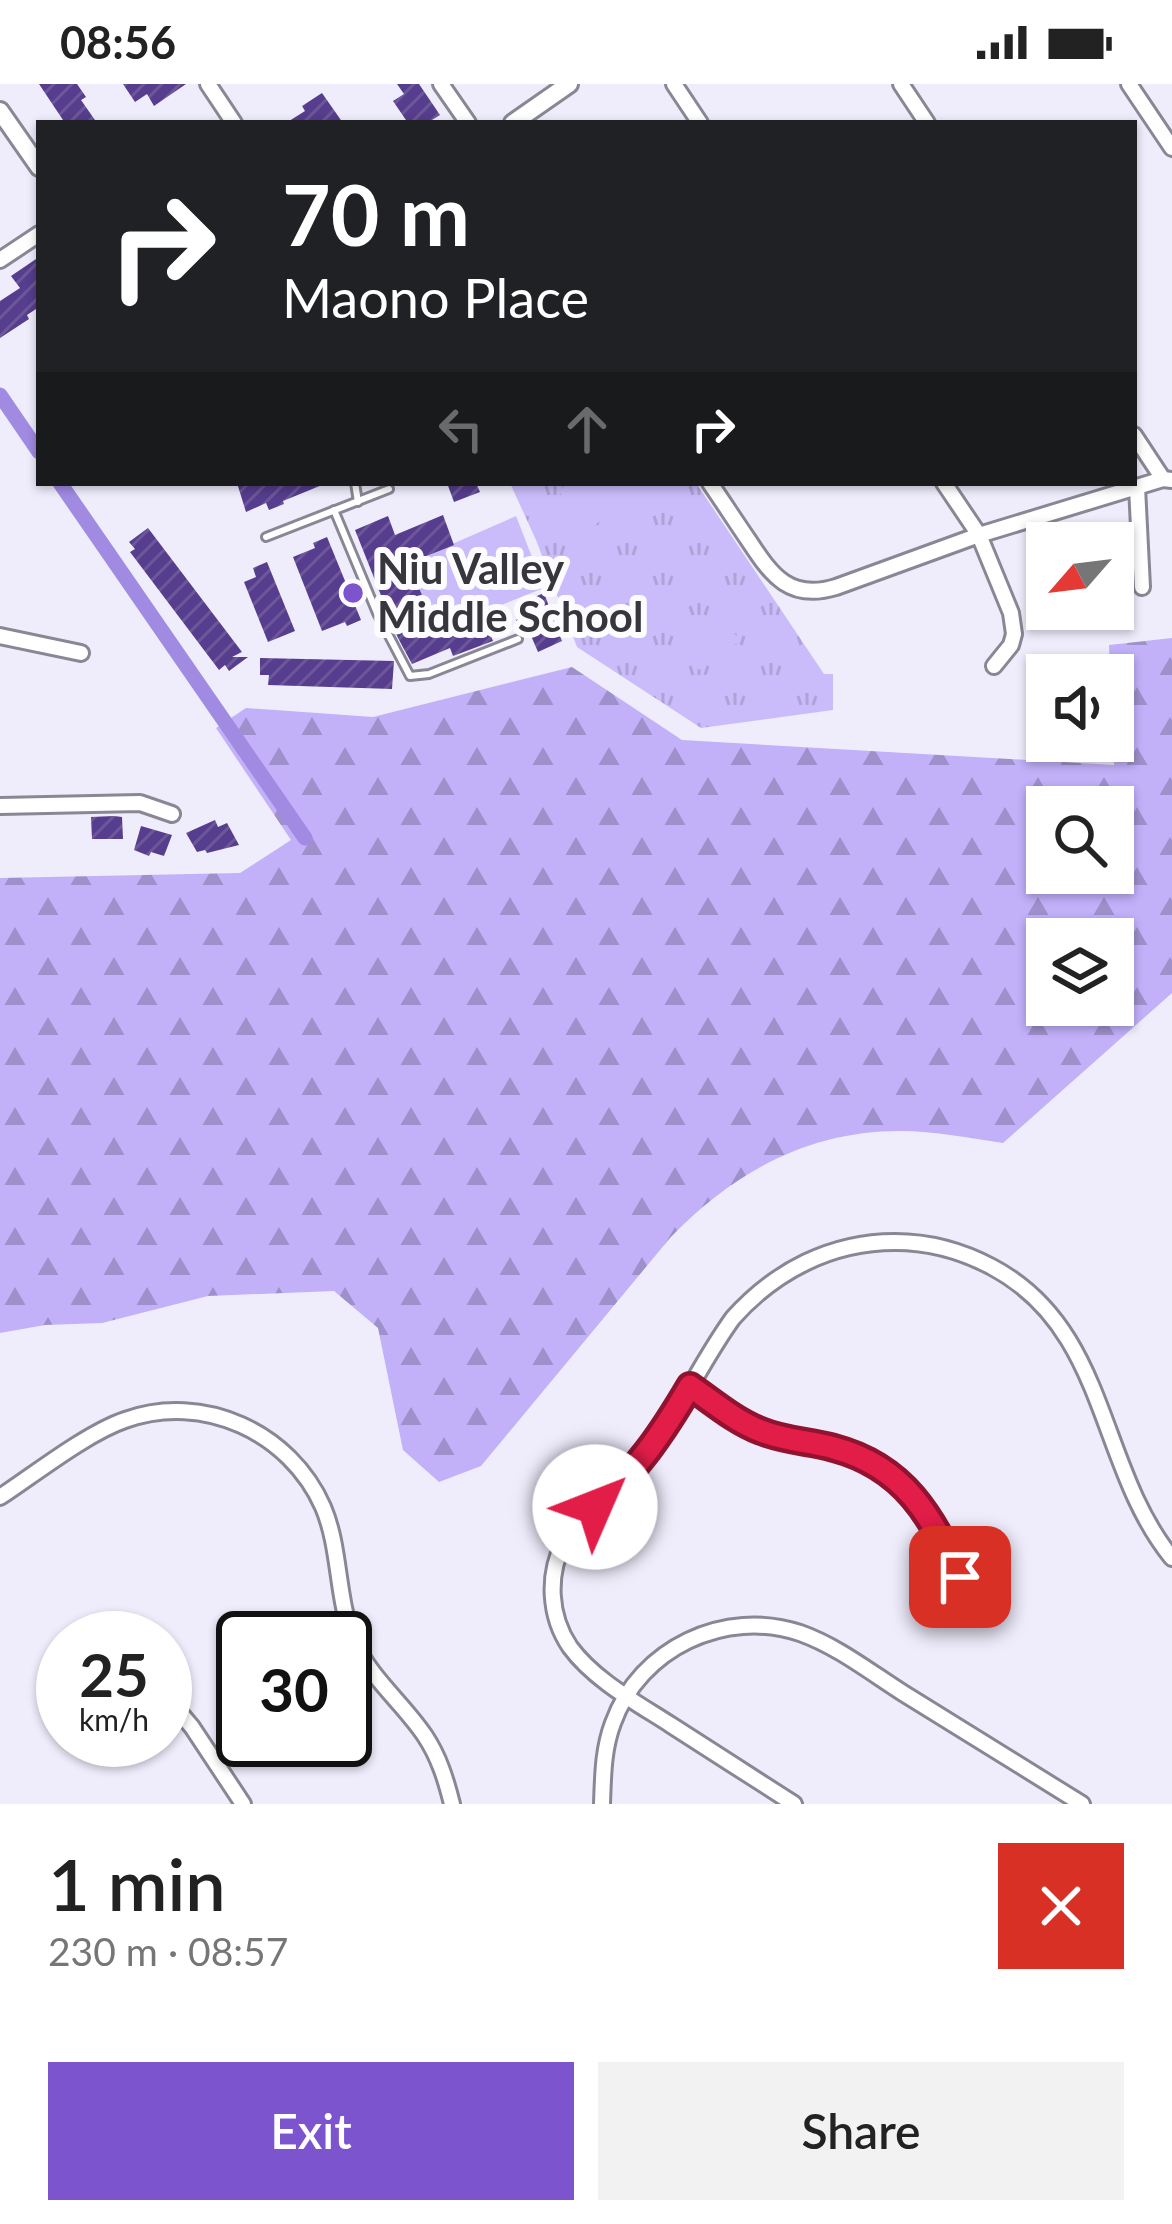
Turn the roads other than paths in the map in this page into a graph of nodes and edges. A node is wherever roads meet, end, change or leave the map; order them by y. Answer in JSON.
{"nodes":[{"id":1,"x":208,"y":84,"type":"edge"},
{"id":2,"x":441,"y":84,"type":"edge"},
{"id":3,"x":569,"y":84,"type":"edge"},
{"id":4,"x":674,"y":84,"type":"edge"},
{"id":5,"x":901,"y":84,"type":"edge"},
{"id":6,"x":1129,"y":84,"type":"edge"},
{"id":7,"x":0,"y":111,"type":"edge"},
{"id":8,"x":232,"y":120,"type":"edge"},
{"id":9,"x":466,"y":120,"type":"edge"},
{"id":10,"x":517,"y":120,"type":"edge"},
{"id":11,"x":698,"y":120,"type":"edge"},
{"id":12,"x":925,"y":120,"type":"edge"},
{"id":13,"x":1172,"y":148,"type":"edge"},
{"id":14,"x":36,"y":163,"type":"edge"},
{"id":15,"x":36,"y":236,"type":"edge"},
{"id":16,"x":0,"y":260,"type":"edge"},
{"id":17,"x":1137,"y":439,"type":"edge"},
{"id":18,"x":1168,"y":480,"type":"edge"},
{"id":19,"x":355,"y":486,"type":"edge"},
{"id":20,"x":712,"y":486,"type":"edge"},
{"id":21,"x":946,"y":486,"type":"edge"},
{"id":22,"x":1137,"y":487,"type":"junction"},
{"id":23,"x":389,"y":489,"type":"dead end"},
{"id":24,"x":358,"y":502,"type":"junction"},
{"id":25,"x":334,"y":510,"type":"junction"},
{"id":26,"x":979,"y":535,"type":"junction"},
{"id":27,"x":266,"y":537,"type":"dead end"},
{"id":28,"x":1142,"y":587,"type":"dead end"},
{"id":29,"x":0,"y":636,"type":"edge"},
{"id":30,"x":518,"y":639,"type":"dead end"},
{"id":31,"x":81,"y":653,"type":"dead end"},
{"id":32,"x":994,"y":666,"type":"dead end"},
{"id":33,"x":0,"y":806,"type":"edge"},
{"id":34,"x":172,"y":814,"type":"dead end"},
{"id":35,"x":690,"y":1386,"type":"junction"},
{"id":36,"x":0,"y":1497,"type":"edge"},
{"id":37,"x":1172,"y":1558,"type":"edge"},
{"id":38,"x":970,"y":1600,"type":"dead end"},
{"id":39,"x":626,"y":1696,"type":"junction"},
{"id":40,"x":192,"y":1727,"type":"edge"},
{"id":41,"x":243,"y":1804,"type":"edge"},
{"id":42,"x":452,"y":1804,"type":"edge"},
{"id":43,"x":602,"y":1804,"type":"edge"},
{"id":44,"x":794,"y":1804,"type":"edge"},
{"id":45,"x":1082,"y":1804,"type":"edge"}],
"edges":[{"from":1,"to":8,"type":"street"},
{"from":2,"to":9,"type":"street"},
{"from":3,"to":10,"type":"street"},
{"from":4,"to":11,"type":"street"},
{"from":5,"to":12,"type":"street"},
{"from":6,"to":13,"type":"street"},
{"from":7,"to":14,"type":"street"},
{"from":15,"to":16,"type":"street"},
{"from":17,"to":18,"type":"street"},
{"from":18,"to":22,"type":"street"},
{"from":19,"to":24,"type":"lane"},
{"from":20,"to":26,"type":"street"},
{"from":21,"to":26,"type":"street"},
{"from":22,"to":26,"type":"street"},
{"from":22,"to":28,"type":"street"},
{"from":23,"to":24,"type":"lane"},
{"from":24,"to":25,"type":"lane"},
{"from":25,"to":27,"type":"lane"},
{"from":25,"to":30,"type":"lane"},
{"from":26,"to":32,"type":"street"},
{"from":29,"to":31,"type":"street"},
{"from":33,"to":34,"type":"street"},
{"from":35,"to":37,"type":"street"},
{"from":35,"to":38,"type":"street"},
{"from":35,"to":39,"type":"street"},
{"from":36,"to":42,"type":"street"},
{"from":39,"to":43,"type":"street"},
{"from":39,"to":44,"type":"street"},
{"from":39,"to":45,"type":"street"},
{"from":40,"to":41,"type":"street"}]}
